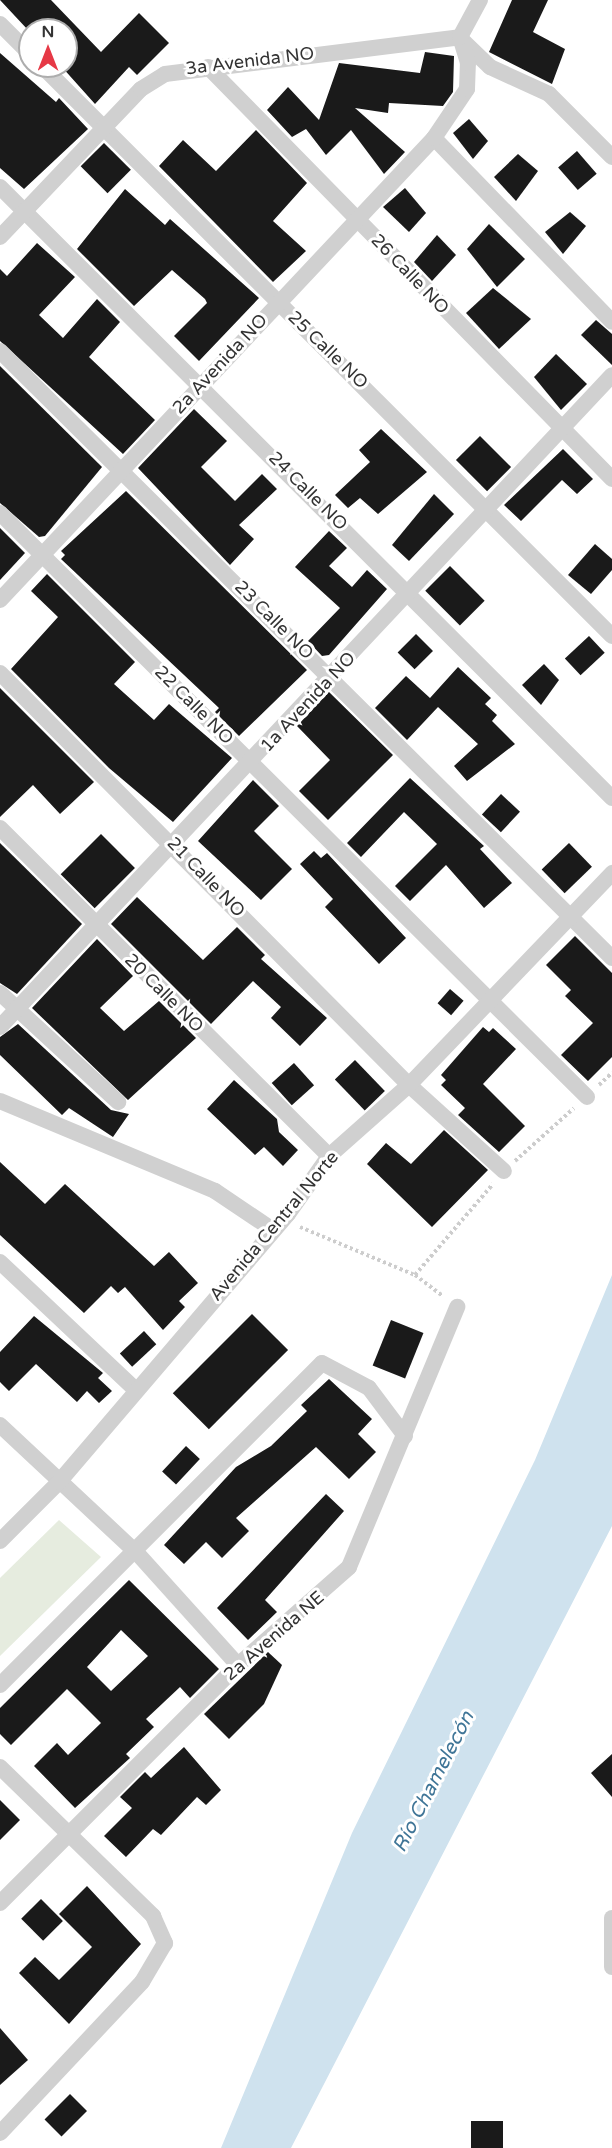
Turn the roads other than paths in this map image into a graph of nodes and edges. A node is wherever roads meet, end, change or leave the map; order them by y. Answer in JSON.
{"nodes":[{"id":1,"x":480,"y":0,"type":"edge"},
{"id":2,"x":0,"y":24,"type":"edge"},
{"id":3,"x":460,"y":37,"type":"junction"},
{"id":4,"x":18,"y":42,"type":"edge"},
{"id":5,"x":208,"y":67,"type":"junction"},
{"id":6,"x":54,"y":78,"type":"edge"},
{"id":7,"x":104,"y":127,"type":"junction"},
{"id":8,"x":434,"y":138,"type":"junction"},
{"id":9,"x":612,"y":158,"type":"edge"},
{"id":10,"x":0,"y":187,"type":"edge"},
{"id":11,"x":25,"y":211,"type":"junction"},
{"id":12,"x":356,"y":219,"type":"junction"},
{"id":13,"x":0,"y":237,"type":"edge"},
{"id":14,"x":279,"y":302,"type":"junction"},
{"id":15,"x":612,"y":322,"type":"edge"},
{"id":16,"x":0,"y":351,"type":"edge"},
{"id":17,"x":612,"y":375,"type":"edge"},
{"id":18,"x":201,"y":384,"type":"junction"},
{"id":19,"x":561,"y":428,"type":"junction"},
{"id":20,"x":122,"y":469,"type":"junction"},
{"id":21,"x":612,"y":479,"type":"edge"},
{"id":22,"x":488,"y":506,"type":"junction"},
{"id":23,"x":0,"y":513,"type":"edge"},
{"id":24,"x":42,"y":555,"type":"junction"},
{"id":25,"x":408,"y":593,"type":"junction"},
{"id":26,"x":0,"y":600,"type":"edge"},
{"id":27,"x":612,"y":636,"type":"edge"},
{"id":28,"x":0,"y":673,"type":"edge"},
{"id":29,"x":331,"y":677,"type":"junction"},
{"id":30,"x":252,"y":762,"type":"junction"},
{"id":31,"x":612,"y":798,"type":"edge"},
{"id":32,"x":0,"y":828,"type":"edge"},
{"id":33,"x":175,"y":845,"type":"junction"},
{"id":34,"x":612,"y":873,"type":"edge"},
{"id":35,"x":572,"y":916,"type":"junction"},
{"id":36,"x":96,"y":926,"type":"junction"},
{"id":37,"x":612,"y":958,"type":"edge"},
{"id":38,"x":0,"y":993,"type":"edge"},
{"id":39,"x":489,"y":999,"type":"junction"},
{"id":40,"x":15,"y":1008,"type":"junction"},
{"id":41,"x":0,"y":1027,"type":"edge"},
{"id":42,"x":409,"y":1085,"type":"junction"},
{"id":43,"x":586,"y":1096,"type":"dead end"},
{"id":44,"x":0,"y":1101,"type":"edge"},
{"id":45,"x":118,"y":1102,"type":"dead end"},
{"id":46,"x":329,"y":1156,"type":"junction"},
{"id":47,"x":504,"y":1171,"type":"dead end"},
{"id":48,"x":278,"y":1225,"type":"junction"},
{"id":49,"x":0,"y":1262,"type":"edge"},
{"id":50,"x":457,"y":1307,"type":"road end"},
{"id":51,"x":135,"y":1389,"type":"junction"},
{"id":52,"x":0,"y":1425,"type":"edge"},
{"id":53,"x":405,"y":1436,"type":"junction"},
{"id":54,"x":59,"y":1482,"type":"junction"},
{"id":55,"x":0,"y":1541,"type":"edge"},
{"id":56,"x":137,"y":1553,"type":"junction"},
{"id":57,"x":238,"y":1665,"type":"junction"},
{"id":58,"x":0,"y":1685,"type":"edge"},
{"id":59,"x":0,"y":1767,"type":"edge"},
{"id":60,"x":69,"y":1834,"type":"junction"},
{"id":61,"x":0,"y":1903,"type":"edge"},
{"id":62,"x":612,"y":1918,"type":"edge"},
{"id":63,"x":612,"y":1966,"type":"edge"},
{"id":64,"x":3,"y":2124,"type":"edge"}],
"edges":[{"from":1,"to":3,"type":"street"},
{"from":2,"to":4,"type":"street"},
{"from":3,"to":5,"type":"street","name":"3a Avenida NO"},
{"from":3,"to":8,"type":"street","name":"2a Avenida NO"},
{"from":3,"to":9,"type":"street"},
{"from":5,"to":7,"type":"street","name":"3a Avenida NO"},
{"from":5,"to":12,"type":"street","name":"26 Calle NO"},
{"from":6,"to":7,"type":"street","name":"25 Calle NO"},
{"from":7,"to":11,"type":"street","name":"3a Avenida NO"},
{"from":7,"to":14,"type":"street","name":"25 Calle NO"},
{"from":8,"to":12,"type":"street","name":"2a Avenida NO"},
{"from":8,"to":15,"type":"street"},
{"from":10,"to":11,"type":"street","name":"24 Calle NO"},
{"from":11,"to":13,"type":"street","name":"3a Avenida NO"},
{"from":11,"to":18,"type":"street","name":"24 Calle NO"},
{"from":12,"to":14,"type":"street","name":"2a Avenida NO"},
{"from":12,"to":19,"type":"street","name":"26 Calle NO"},
{"from":14,"to":18,"type":"street","name":"2a Avenida NO"},
{"from":14,"to":22,"type":"street","name":"25 Calle NO"},
{"from":16,"to":20,"type":"street","name":"23 Calle NO"},
{"from":17,"to":19,"type":"street","name":"1a Avenida NO"},
{"from":18,"to":20,"type":"street","name":"2a Avenida NO"},
{"from":18,"to":25,"type":"street","name":"24 Calle NO"},
{"from":19,"to":21,"type":"street","name":"26 Calle NO"},
{"from":19,"to":22,"type":"street","name":"1a Avenida NO"},
{"from":20,"to":24,"type":"street","name":"2a Avenida NO"},
{"from":20,"to":29,"type":"street","name":"23 Calle NO"},
{"from":22,"to":25,"type":"street","name":"1a Avenida NO"},
{"from":22,"to":27,"type":"street","name":"25 Calle NO"},
{"from":23,"to":24,"type":"street","name":"22 Calle NO"},
{"from":24,"to":26,"type":"street","name":"2a Avenida NO"},
{"from":24,"to":30,"type":"street","name":"22 Calle NO"},
{"from":25,"to":29,"type":"street","name":"1a Avenida NO"},
{"from":25,"to":31,"type":"street","name":"24 Calle NO"},
{"from":28,"to":33,"type":"street","name":"21 Calle NO"},
{"from":29,"to":30,"type":"street","name":"1a Avenida NO"},
{"from":29,"to":35,"type":"street","name":"23 Calle NO"},
{"from":30,"to":33,"type":"street","name":"1a Avenida NO"},
{"from":30,"to":39,"type":"street","name":"22 Calle NO"},
{"from":32,"to":36,"type":"street","name":"20 Calle NO"},
{"from":33,"to":36,"type":"street","name":"1a Avenida NO"},
{"from":33,"to":42,"type":"street","name":"21 Calle NO"},
{"from":34,"to":35,"type":"street","name":"Avenida Central Norte"},
{"from":35,"to":37,"type":"street","name":"23 Calle NO"},
{"from":35,"to":39,"type":"street","name":"Avenida Central Norte"},
{"from":36,"to":40,"type":"street","name":"1a Avenida NO"},
{"from":36,"to":46,"type":"street","name":"20 Calle NO"},
{"from":38,"to":40,"type":"street"},
{"from":39,"to":42,"type":"street","name":"Avenida Central Norte"},
{"from":39,"to":43,"type":"street","name":"22 Calle NO"},
{"from":40,"to":41,"type":"street","name":"1a Avenida NO"},
{"from":40,"to":45,"type":"street"},
{"from":42,"to":46,"type":"street","name":"Avenida Central Norte"},
{"from":42,"to":47,"type":"street","name":"21 Calle NO"},
{"from":44,"to":48,"type":"street"},
{"from":46,"to":48,"type":"street","name":"Avenida Central Norte"},
{"from":48,"to":51,"type":"street","name":"Avenida Central Norte"},
{"from":49,"to":51,"type":"street"},
{"from":50,"to":53,"type":"street","name":"2a Avenida NE"},
{"from":51,"to":54,"type":"street","name":"Avenida Central Norte"},
{"from":52,"to":54,"type":"street"},
{"from":53,"to":56,"type":"street"},
{"from":53,"to":57,"type":"street","name":"2a Avenida NE"},
{"from":54,"to":55,"type":"street","name":"Avenida Central Norte"},
{"from":54,"to":56,"type":"street"},
{"from":56,"to":57,"type":"street"},
{"from":56,"to":58,"type":"street"},
{"from":57,"to":60,"type":"street","name":"2a Avenida NE"},
{"from":59,"to":60,"type":"street"},
{"from":60,"to":61,"type":"street","name":"2a Avenida NE"},
{"from":60,"to":64,"type":"street"},
{"from":62,"to":63,"type":"street"}]}
